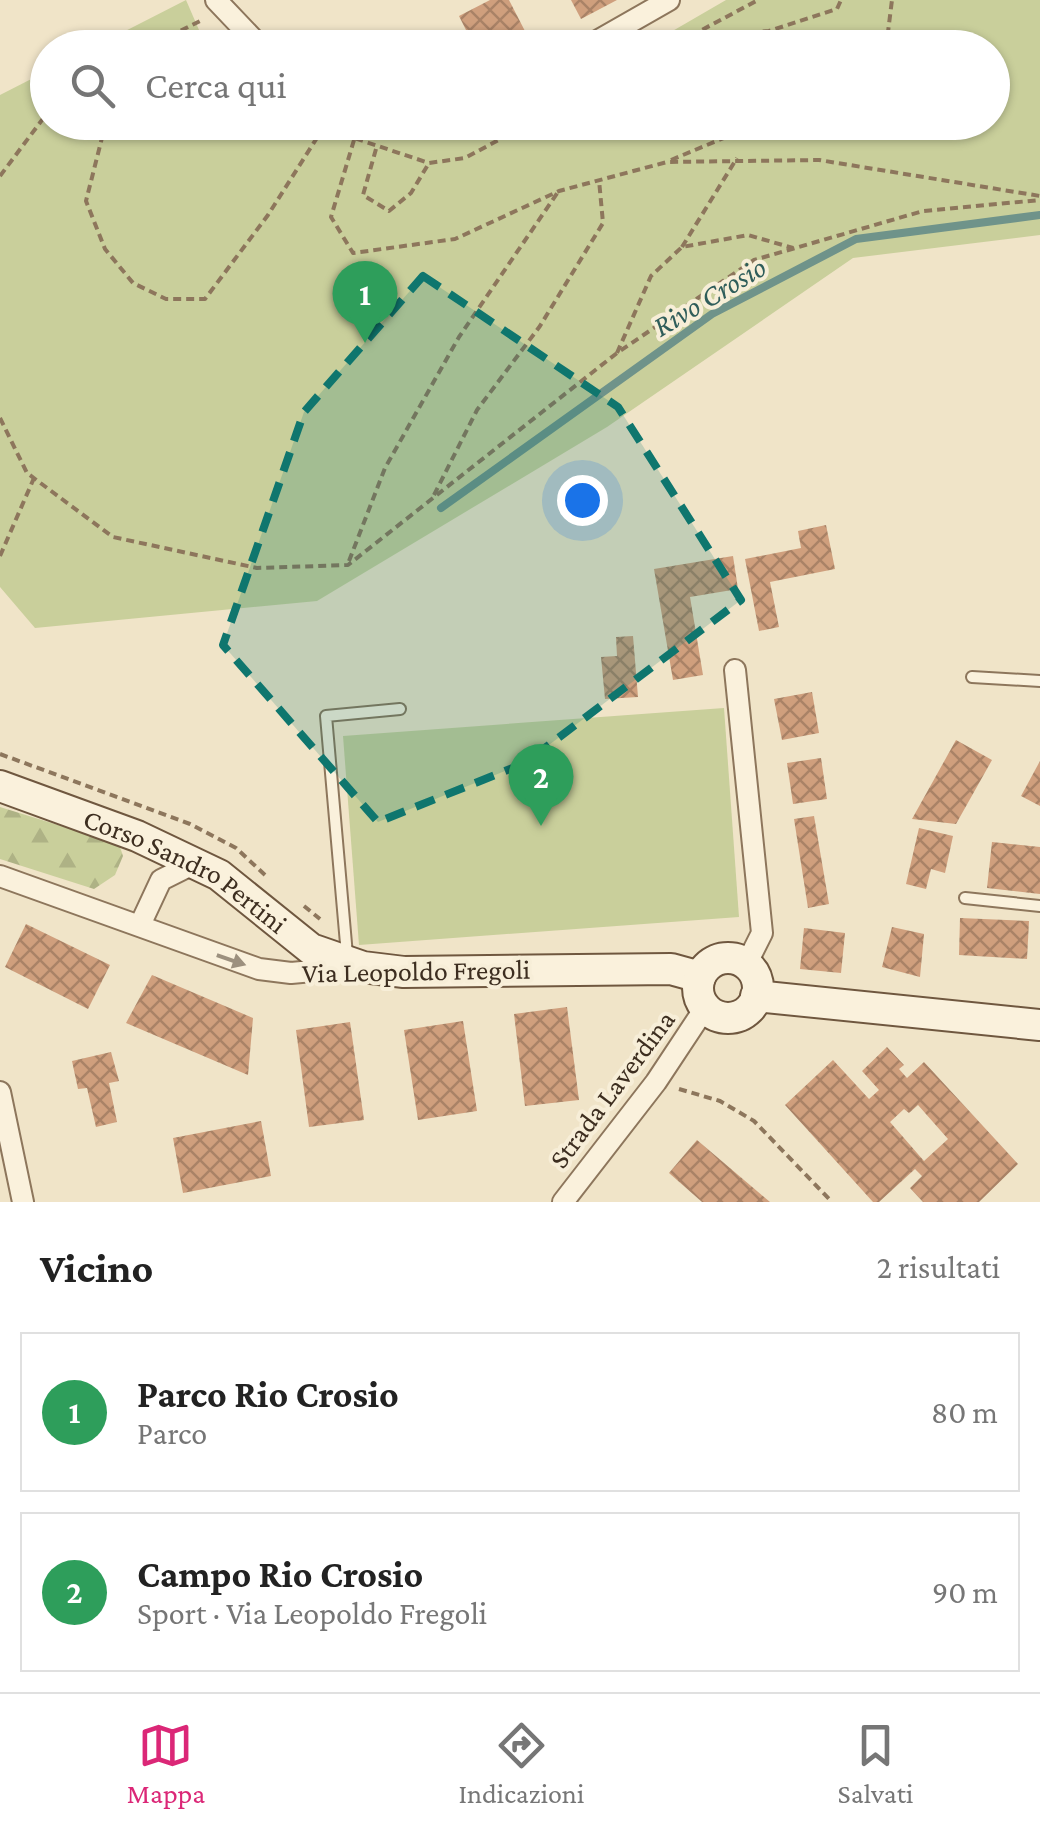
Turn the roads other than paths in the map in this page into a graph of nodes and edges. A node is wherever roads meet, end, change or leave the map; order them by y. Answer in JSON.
{"nodes":[{"id":1,"x":668,"y":0,"type":"edge"},
{"id":2,"x":220,"y":4,"type":"edge"},
{"id":3,"x":245,"y":30,"type":"edge"},
{"id":4,"x":616,"y":30,"type":"edge"},
{"id":5,"x":736,"y":670,"type":"dead end"},
{"id":6,"x":972,"y":677,"type":"dead end"},
{"id":7,"x":1040,"y":681,"type":"edge"},
{"id":8,"x":400,"y":709,"type":"dead end"},
{"id":9,"x":0,"y":786,"type":"edge"},
{"id":10,"x":138,"y":836,"type":"junction"},
{"id":11,"x":195,"y":863,"type":"junction"},
{"id":12,"x":0,"y":876,"type":"edge"},
{"id":13,"x":154,"y":895,"type":"junction"},
{"id":14,"x":966,"y":898,"type":"dead end"},
{"id":15,"x":1040,"y":906,"type":"edge"},
{"id":16,"x":140,"y":925,"type":"junction"},
{"id":17,"x":355,"y":964,"type":"junction"},
{"id":18,"x":746,"y":965,"type":"junction"},
{"id":19,"x":700,"y":976,"type":"junction"},
{"id":20,"x":756,"y":996,"type":"junction"},
{"id":21,"x":706,"y":1008,"type":"junction"},
{"id":22,"x":1040,"y":1025,"type":"edge"},
{"id":23,"x":0,"y":1092,"type":"edge"},
{"id":24,"x":23,"y":1202,"type":"edge"},
{"id":25,"x":562,"y":1202,"type":"edge"}],
"edges":[{"from":1,"to":4,"type":"street"},
{"from":2,"to":3,"type":"street"},
{"from":5,"to":18,"type":"street"},
{"from":6,"to":7,"type":"lane"},
{"from":8,"to":17,"type":"lane"},
{"from":9,"to":10,"type":"street","name":"Corso Sandro Pertini"},
{"from":10,"to":11,"type":"street","name":"Corso Sandro Pertini"},
{"from":10,"to":13,"type":"street"},
{"from":11,"to":13,"type":"street"},
{"from":11,"to":17,"type":"street","name":"Corso Sandro Pertini"},
{"from":12,"to":16,"type":"street","name":"Via Leopoldo Fregoli"},
{"from":13,"to":16,"type":"street"},
{"from":14,"to":15,"type":"lane"},
{"from":16,"to":17,"type":"street","name":"Via Leopoldo Fregoli","one_way":true},
{"from":17,"to":19,"type":"street","name":"Via Leopoldo Fregoli"},
{"from":18,"to":19,"type":"street"},
{"from":18,"to":20,"type":"street"},
{"from":19,"to":21,"type":"street"},
{"from":20,"to":21,"type":"street"},
{"from":20,"to":22,"type":"street"},
{"from":21,"to":25,"type":"street","name":"Strada Laverdina"},
{"from":23,"to":24,"type":"street"}]}
